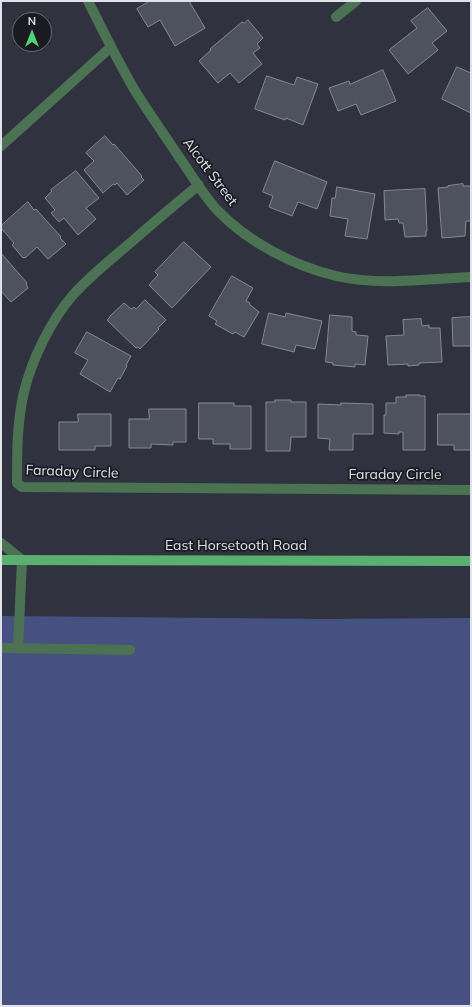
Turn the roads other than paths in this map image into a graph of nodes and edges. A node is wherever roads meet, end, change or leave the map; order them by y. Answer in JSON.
{"nodes":[{"id":1,"x":88,"y":1,"type":"edge"},
{"id":2,"x":356,"y":1,"type":"edge"},
{"id":3,"x":336,"y":17,"type":"dead end"},
{"id":4,"x":111,"y":48,"type":"junction"},
{"id":5,"x":1,"y":146,"type":"edge"},
{"id":6,"x":199,"y":185,"type":"junction"},
{"id":7,"x":471,"y":277,"type":"edge"},
{"id":8,"x":471,"y":490,"type":"edge"},
{"id":9,"x":1,"y":543,"type":"edge"},
{"id":10,"x":1,"y":560,"type":"edge"},
{"id":11,"x":22,"y":560,"type":"junction"},
{"id":12,"x":471,"y":561,"type":"edge"},
{"id":13,"x":1,"y":648,"type":"edge"},
{"id":14,"x":18,"y":648,"type":"junction"},
{"id":15,"x":130,"y":650,"type":"dead end"}],
"edges":[{"from":1,"to":4,"type":"street","name":"Alcott Street"},
{"from":2,"to":3,"type":"street"},
{"from":4,"to":5,"type":"street"},
{"from":4,"to":6,"type":"street","name":"Alcott Street"},
{"from":6,"to":7,"type":"street","name":"Alcott Street"},
{"from":6,"to":8,"type":"street","name":"Faraday Circle"},
{"from":9,"to":11,"type":"street"},
{"from":10,"to":11,"type":"main road","name":"East Horsetooth Road"},
{"from":11,"to":12,"type":"main road","name":"East Horsetooth Road"},
{"from":11,"to":14,"type":"street"},
{"from":13,"to":14,"type":"street"},
{"from":14,"to":15,"type":"street"}]}
